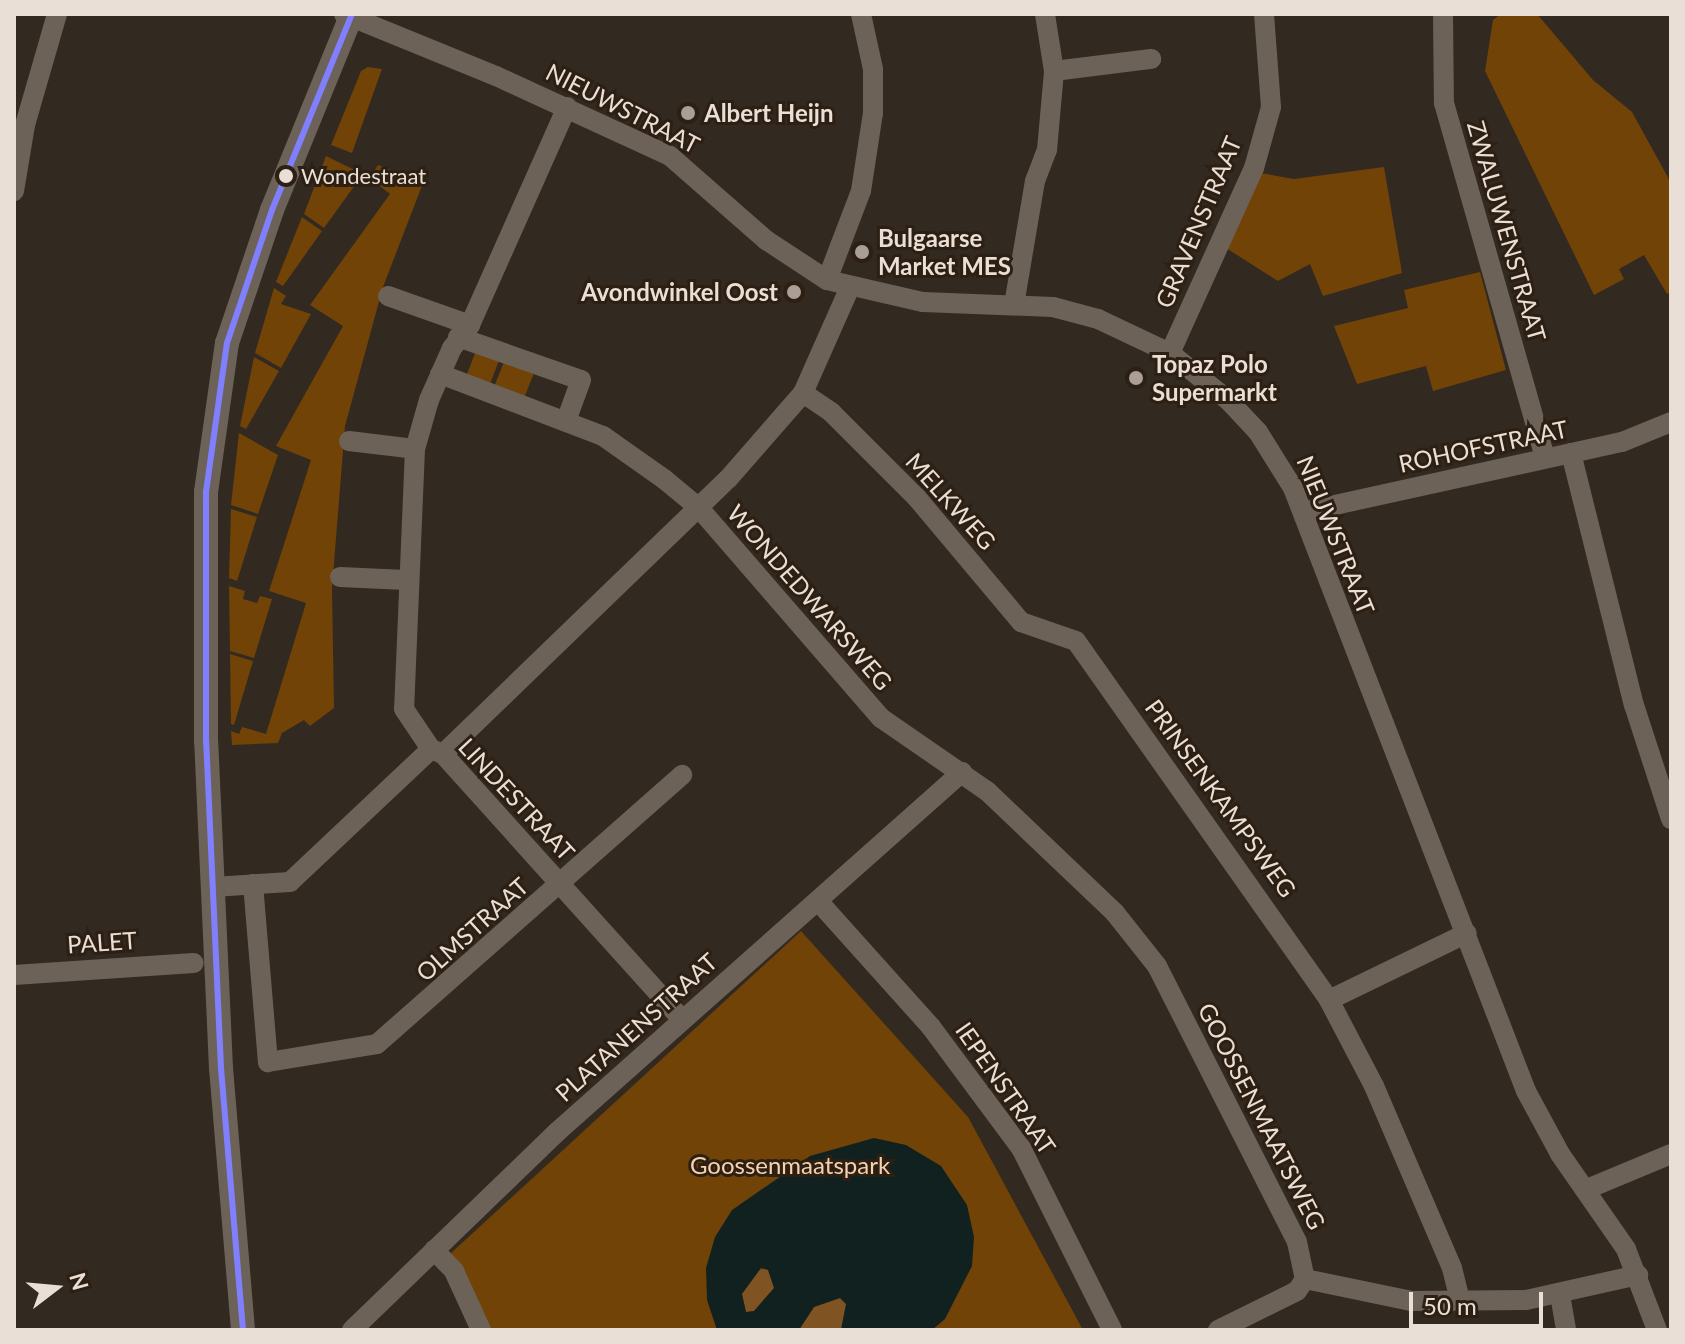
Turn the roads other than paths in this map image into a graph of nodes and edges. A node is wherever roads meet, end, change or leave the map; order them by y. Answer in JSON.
{"nodes":[{"id":1,"x":57,"y":14,"type":"edge"},
{"id":2,"x":861,"y":14,"type":"edge"},
{"id":3,"x":1045,"y":14,"type":"edge"},
{"id":4,"x":1264,"y":14,"type":"edge"},
{"id":5,"x":1443,"y":14,"type":"edge"},
{"id":6,"x":349,"y":15,"type":"edge"},
{"id":7,"x":1151,"y":59,"type":"dead end"},
{"id":8,"x":1054,"y":71,"type":"junction"},
{"id":9,"x":567,"y":107,"type":"junction"},
{"id":10,"x":20,"y":124,"type":"edge"},
{"id":11,"x":14,"y":191,"type":"edge"},
{"id":12,"x":827,"y":280,"type":"junction"},
{"id":13,"x":850,"y":287,"type":"junction"},
{"id":14,"x":388,"y":296,"type":"dead end"},
{"id":15,"x":1014,"y":305,"type":"junction"},
{"id":16,"x":464,"y":331,"type":"junction"},
{"id":17,"x":1170,"y":353,"type":"junction"},
{"id":18,"x":440,"y":374,"type":"junction"},
{"id":19,"x":803,"y":393,"type":"junction"},
{"id":20,"x":566,"y":421,"type":"junction"},
{"id":21,"x":1671,"y":422,"type":"edge"},
{"id":22,"x":349,"y":441,"type":"dead end"},
{"id":23,"x":415,"y":449,"type":"junction"},
{"id":24,"x":1571,"y":453,"type":"junction"},
{"id":25,"x":1545,"y":458,"type":"junction"},
{"id":26,"x":699,"y":508,"type":"junction"},
{"id":27,"x":1303,"y":512,"type":"junction"},
{"id":28,"x":340,"y":577,"type":"dead end"},
{"id":29,"x":406,"y":580,"type":"junction"},
{"id":30,"x":1062,"y":634,"type":"joint"},
{"id":31,"x":437,"y":752,"type":"junction"},
{"id":32,"x":962,"y":772,"type":"junction"},
{"id":33,"x":682,"y":775,"type":"dead end"},
{"id":34,"x":1671,"y":819,"type":"edge"},
{"id":35,"x":253,"y":884,"type":"junction"},
{"id":36,"x":561,"y":884,"type":"junction"},
{"id":37,"x":213,"y":887,"type":"junction"},
{"id":38,"x":818,"y":901,"type":"junction"},
{"id":39,"x":1467,"y":933,"type":"junction"},
{"id":40,"x":194,"y":963,"type":"dead end"},
{"id":41,"x":14,"y":975,"type":"edge"},
{"id":42,"x":1329,"y":1000,"type":"junction"},
{"id":43,"x":682,"y":1019,"type":"junction"},
{"id":44,"x":1671,"y":1154,"type":"edge"},
{"id":45,"x":1587,"y":1189,"type":"junction"},
{"id":46,"x":434,"y":1250,"type":"junction"},
{"id":47,"x":1638,"y":1275,"type":"junction"},
{"id":48,"x":1305,"y":1279,"type":"junction"},
{"id":49,"x":1560,"y":1295,"type":"junction"},
{"id":50,"x":1460,"y":1300,"type":"junction"},
{"id":51,"x":243,"y":1330,"type":"edge"},
{"id":52,"x":352,"y":1330,"type":"edge"},
{"id":53,"x":481,"y":1330,"type":"edge"},
{"id":54,"x":1112,"y":1330,"type":"edge"},
{"id":55,"x":1218,"y":1330,"type":"edge"},
{"id":56,"x":1566,"y":1330,"type":"edge"},
{"id":57,"x":1657,"y":1330,"type":"edge"}],
"edges":[{"from":1,"to":10,"type":"street"},
{"from":2,"to":12,"type":"street"},
{"from":3,"to":8,"type":"street"},
{"from":4,"to":17,"type":"street","name":"GRAVENSTRAAT"},
{"from":5,"to":25,"type":"street","name":"ZWALUWENSTRAAT"},
{"from":6,"to":9,"type":"street","name":"NIEUWSTRAAT"},
{"from":6,"to":37,"type":"street"},
{"from":7,"to":8,"type":"street"},
{"from":8,"to":15,"type":"street"},
{"from":9,"to":12,"type":"street","name":"NIEUWSTRAAT"},
{"from":9,"to":16,"type":"street","name":"LINDESTRAAT"},
{"from":10,"to":11,"type":"street"},
{"from":12,"to":13,"type":"street","name":"NIEUWSTRAAT"},
{"from":13,"to":15,"type":"street","name":"NIEUWSTRAAT"},
{"from":13,"to":19,"type":"street"},
{"from":14,"to":16,"type":"street"},
{"from":15,"to":17,"type":"street","name":"NIEUWSTRAAT"},
{"from":16,"to":18,"type":"street","name":"LINDESTRAAT"},
{"from":16,"to":20,"type":"street"},
{"from":17,"to":27,"type":"street","name":"NIEUWSTRAAT"},
{"from":18,"to":20,"type":"street","name":"WONDEDWARSWEG"},
{"from":18,"to":23,"type":"street","name":"LINDESTRAAT"},
{"from":19,"to":26,"type":"street"},
{"from":19,"to":30,"type":"street","name":"MELKWEG"},
{"from":20,"to":26,"type":"street","name":"WONDEDWARSWEG"},
{"from":21,"to":24,"type":"street","name":"ROHOFSTRAAT"},
{"from":22,"to":23,"type":"street"},
{"from":23,"to":29,"type":"street","name":"LINDESTRAAT"},
{"from":24,"to":25,"type":"street","name":"ROHOFSTRAAT"},
{"from":24,"to":34,"type":"street"},
{"from":25,"to":27,"type":"street","name":"ROHOFSTRAAT"},
{"from":26,"to":31,"type":"street"},
{"from":26,"to":32,"type":"street","name":"WONDEDWARSWEG"},
{"from":27,"to":39,"type":"street","name":"NIEUWSTRAAT"},
{"from":28,"to":29,"type":"street"},
{"from":29,"to":31,"type":"street","name":"LINDESTRAAT"},
{"from":30,"to":42,"type":"street","name":"PRINSENKAMPSWEG"},
{"from":31,"to":35,"type":"street"},
{"from":31,"to":36,"type":"street","name":"LINDESTRAAT"},
{"from":32,"to":38,"type":"street","name":"PLATANENSTRAAT"},
{"from":32,"to":48,"type":"street","name":"GOOSSENMAATSWEG"},
{"from":33,"to":36,"type":"street","name":"OLMSTRAAT"},
{"from":35,"to":36,"type":"street","name":"OLMSTRAAT"},
{"from":35,"to":37,"type":"street"},
{"from":36,"to":43,"type":"street","name":"LINDESTRAAT"},
{"from":37,"to":51,"type":"street"},
{"from":38,"to":43,"type":"street","name":"PLATANENSTRAAT"},
{"from":38,"to":54,"type":"street","name":"IEPENSTRAAT"},
{"from":39,"to":42,"type":"street"},
{"from":39,"to":45,"type":"street","name":"NIEUWSTRAAT"},
{"from":40,"to":41,"type":"street","name":"PALET"},
{"from":42,"to":50,"type":"street","name":"PRINSENKAMPSWEG"},
{"from":43,"to":46,"type":"street","name":"PLATANENSTRAAT"},
{"from":44,"to":45,"type":"street"},
{"from":45,"to":47,"type":"street","name":"NIEUWSTRAAT"},
{"from":46,"to":52,"type":"street","name":"PLATANENSTRAAT"},
{"from":46,"to":53,"type":"street"},
{"from":47,"to":49,"type":"street"},
{"from":47,"to":57,"type":"street","name":"NIEUWSTRAAT"},
{"from":48,"to":50,"type":"street"},
{"from":48,"to":55,"type":"street"},
{"from":49,"to":50,"type":"street"},
{"from":49,"to":56,"type":"street"}]}
